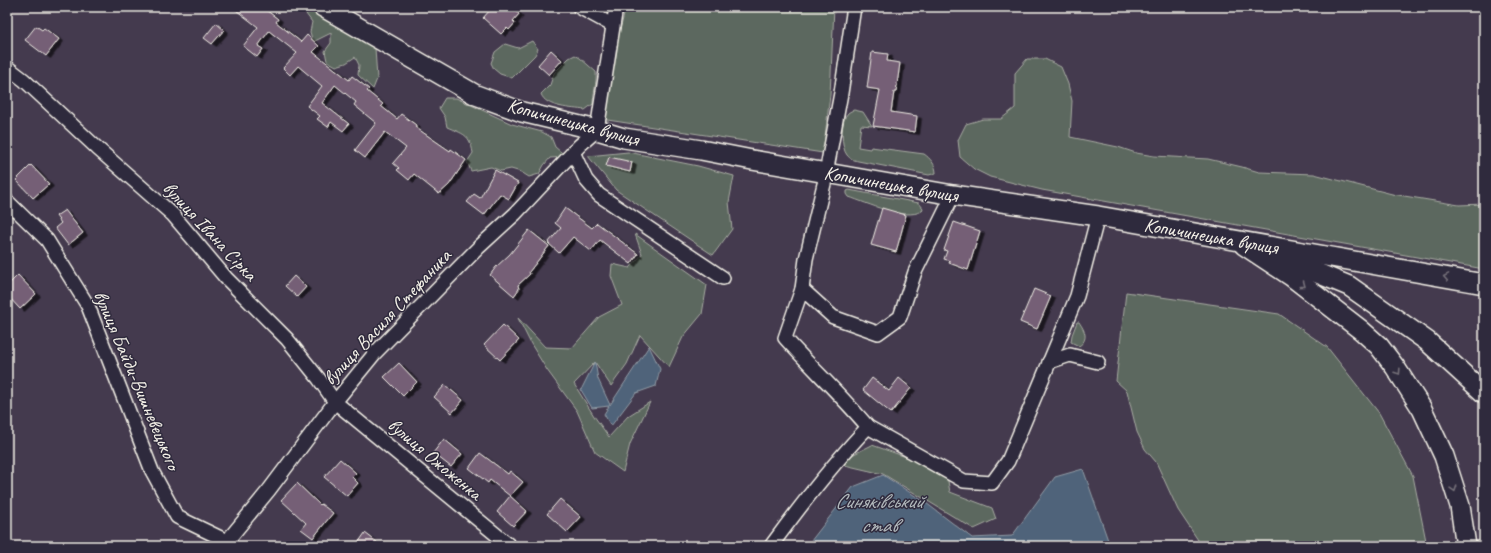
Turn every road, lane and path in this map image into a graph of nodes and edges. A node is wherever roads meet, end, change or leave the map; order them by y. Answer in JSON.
{"nodes":[{"id":1,"x":323,"y":7,"type":"edge"},
{"id":2,"x":579,"y":7,"type":"edge"},
{"id":3,"x":616,"y":7,"type":"edge"},
{"id":4,"x":854,"y":7,"type":"edge"},
{"id":5,"x":612,"y":25,"type":"junction"},
{"id":6,"x":7,"y":67,"type":"edge"},
{"id":7,"x":597,"y":130,"type":"junction"},
{"id":8,"x":574,"y":152,"type":"junction"},
{"id":9,"x":826,"y":172,"type":"junction"},
{"id":10,"x":953,"y":195,"type":"junction"},
{"id":11,"x":7,"y":201,"type":"edge"},
{"id":12,"x":1098,"y":216,"type":"junction"},
{"id":13,"x":1236,"y":240,"type":"junction"},
{"id":14,"x":722,"y":278,"type":"dead end"},
{"id":15,"x":1484,"y":284,"type":"edge"},
{"id":16,"x":802,"y":289,"type":"junction"},
{"id":17,"x":1049,"y":362,"type":"junction"},
{"id":18,"x":1098,"y":362,"type":"dead end"},
{"id":19,"x":1484,"y":392,"type":"edge"},
{"id":20,"x":335,"y":402,"type":"junction"},
{"id":21,"x":868,"y":427,"type":"junction"},
{"id":22,"x":225,"y":544,"type":"edge"},
{"id":23,"x":510,"y":546,"type":"edge"},
{"id":24,"x":771,"y":546,"type":"edge"},
{"id":25,"x":1466,"y":546,"type":"edge"}],
"edges":[{"from":1,"to":7,"type":"main road","name":"Копичинецька вулиця"},
{"from":2,"to":5,"type":"street"},
{"from":3,"to":5,"type":"street"},
{"from":4,"to":9,"type":"street"},
{"from":5,"to":7,"type":"street"},
{"from":6,"to":20,"type":"street","name":"вулиця Івана Сірка"},
{"from":7,"to":8,"type":"street","name":"вулиця Василя Стефаника"},
{"from":7,"to":9,"type":"main road","name":"Копичинецька вулиця"},
{"from":8,"to":14,"type":"street"},
{"from":8,"to":20,"type":"street","name":"вулиця Василя Стефаника"},
{"from":9,"to":10,"type":"main road","name":"Копичинецька вулиця"},
{"from":9,"to":16,"type":"street"},
{"from":10,"to":12,"type":"main road","name":"Копичинецька вулиця"},
{"from":10,"to":16,"type":"street"},
{"from":11,"to":22,"type":"street","name":"вулиця Байди-Вишневецького"},
{"from":12,"to":13,"type":"main road","name":"Копичинецька вулиця"},
{"from":12,"to":17,"type":"street"},
{"from":15,"to":13,"type":"main road","name":"Копичинецька вулиця","one_way":true},
{"from":13,"to":19,"type":"main road"},
{"from":13,"to":25,"type":"main road","one_way":true},
{"from":16,"to":21,"type":"street"},
{"from":17,"to":18,"type":"street"},
{"from":17,"to":21,"type":"street"},
{"from":20,"to":22,"type":"street","name":"вулиця Василя Стефаника"},
{"from":20,"to":23,"type":"street","name":"вулиця Ожоженка"},
{"from":21,"to":24,"type":"street"}]}
